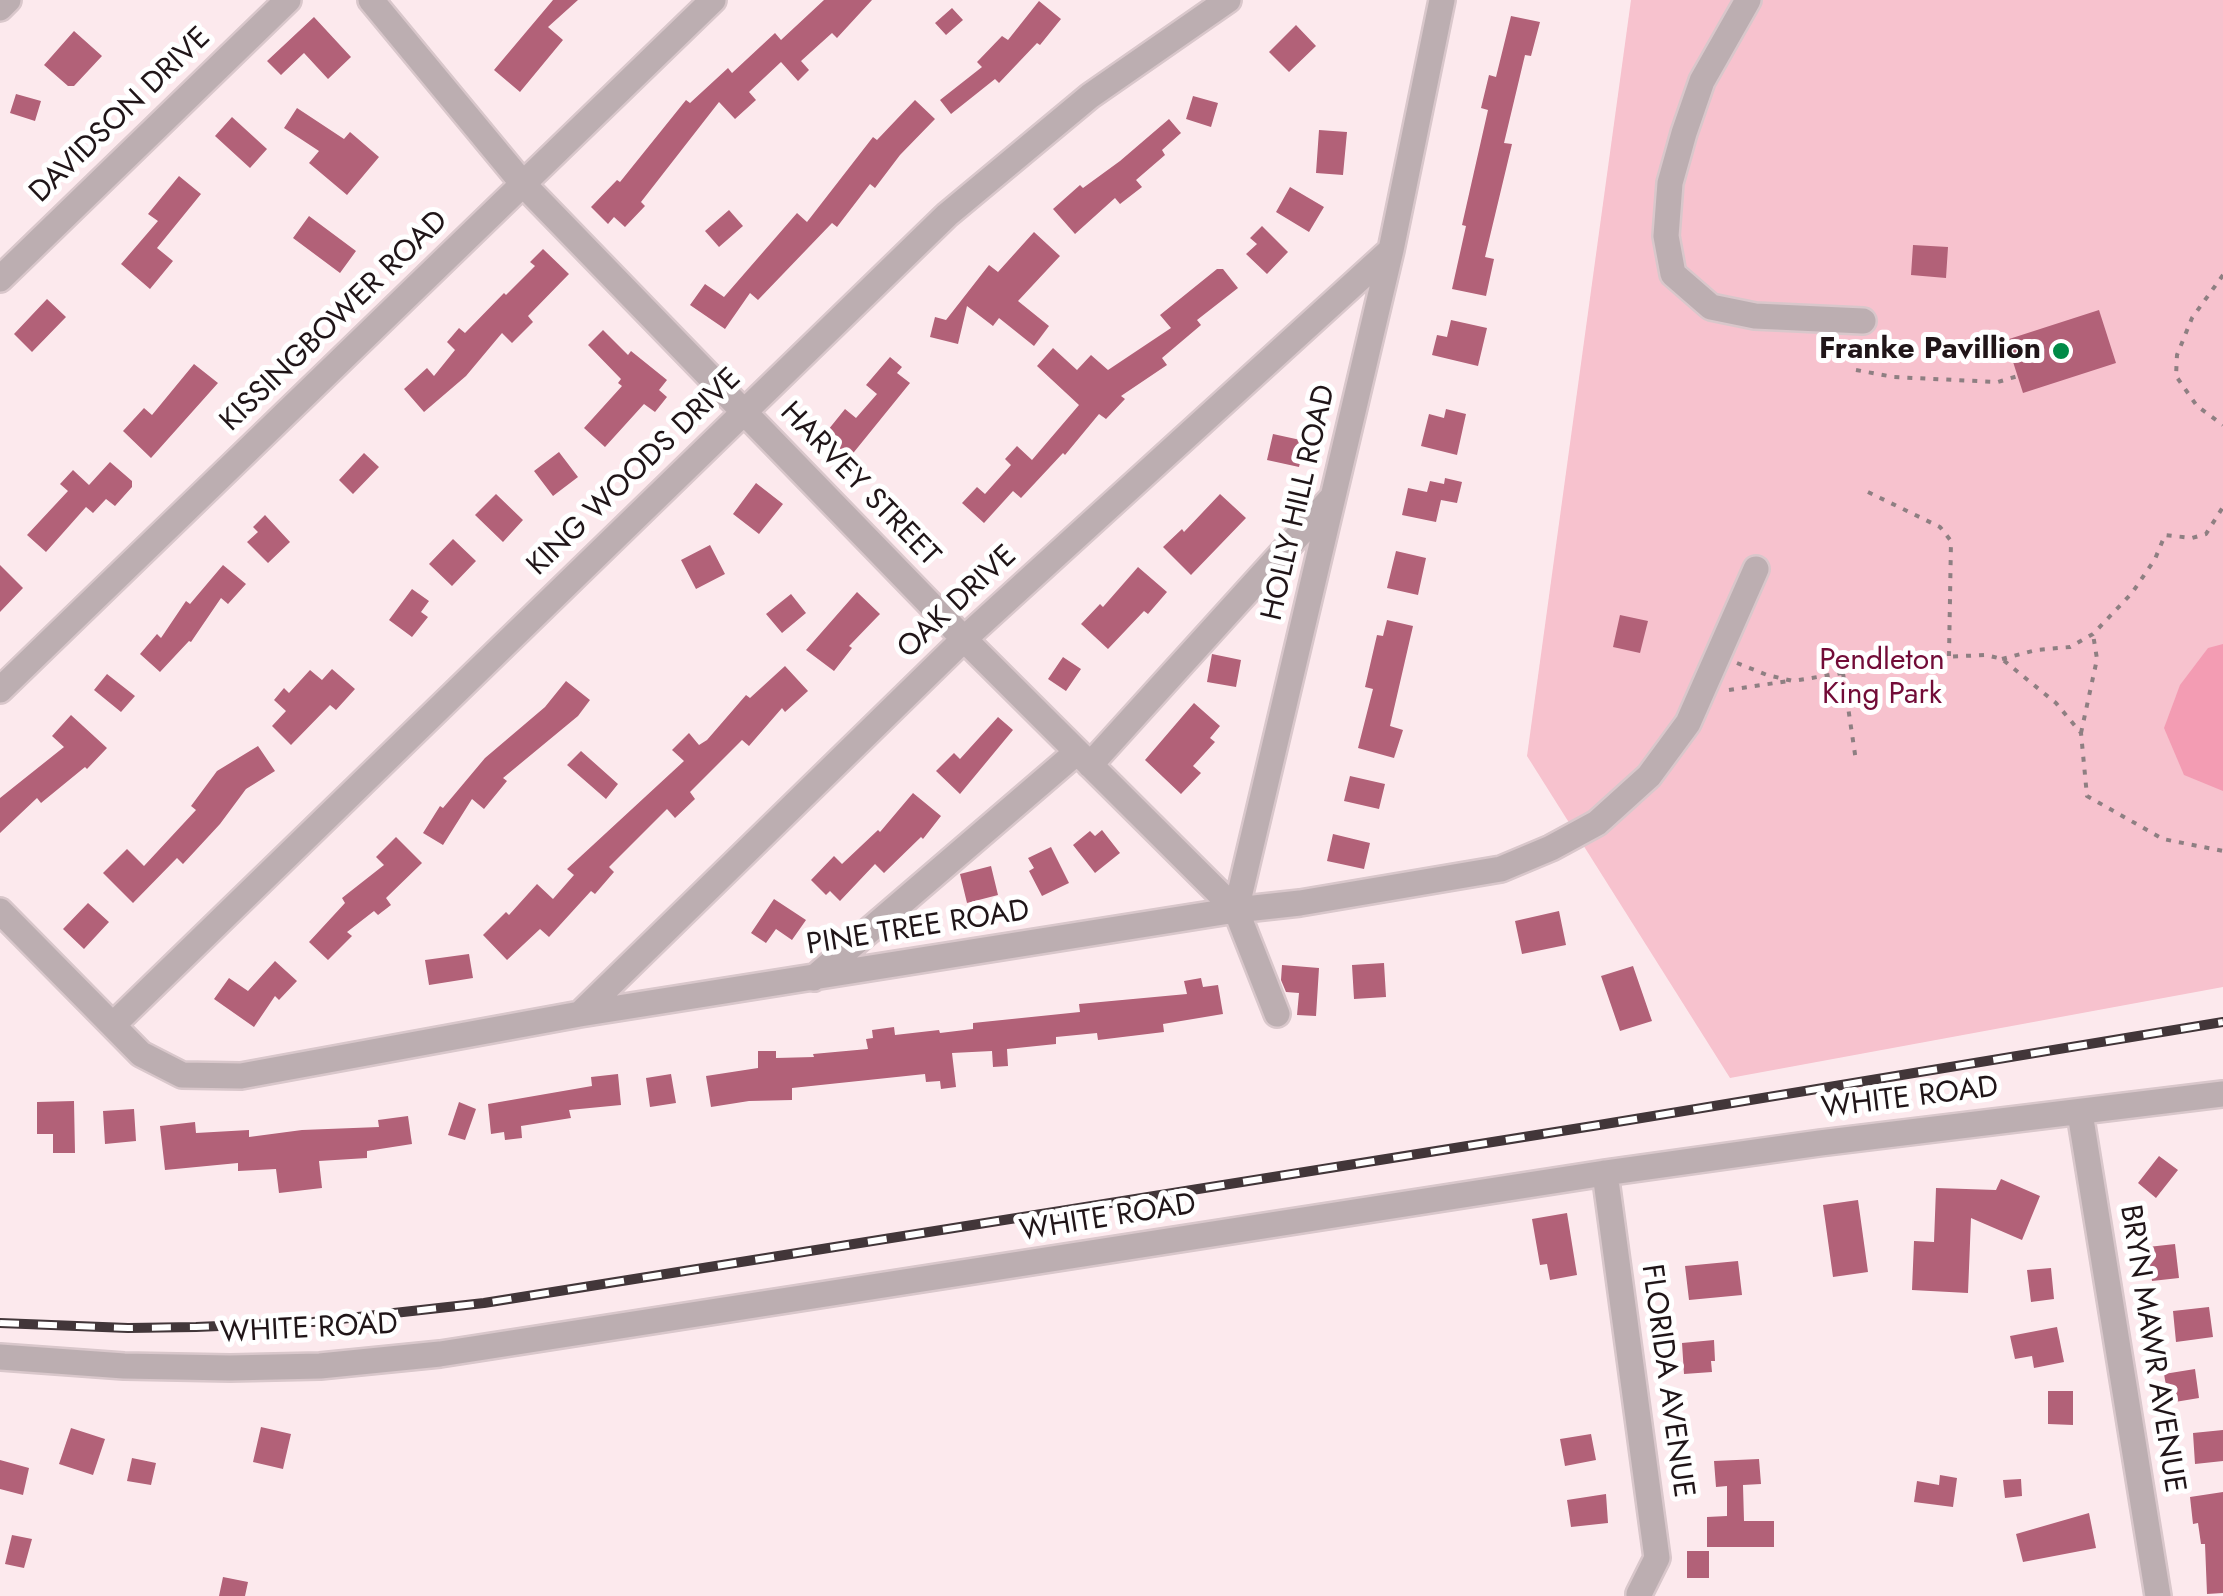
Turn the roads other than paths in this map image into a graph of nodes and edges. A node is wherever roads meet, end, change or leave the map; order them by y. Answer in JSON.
{"nodes":[{"id":1,"x":8,"y":0,"type":"edge"},
{"id":2,"x":288,"y":0,"type":"edge"},
{"id":3,"x":371,"y":0,"type":"edge"},
{"id":4,"x":714,"y":0,"type":"edge"},
{"id":5,"x":1228,"y":0,"type":"edge"},
{"id":6,"x":1442,"y":0,"type":"edge"},
{"id":7,"x":1748,"y":0,"type":"edge"},
{"id":8,"x":0,"y":8,"type":"edge"},
{"id":9,"x":524,"y":185,"type":"junction"},
{"id":10,"x":1391,"y":250,"type":"junction"},
{"id":11,"x":0,"y":279,"type":"edge"},
{"id":12,"x":1863,"y":320,"type":"dead end"},
{"id":13,"x":744,"y":413,"type":"junction"},
{"id":14,"x":1336,"y":494,"type":"junction"},
{"id":15,"x":1756,"y":569,"type":"dead end"},
{"id":16,"x":964,"y":639,"type":"junction"},
{"id":17,"x":0,"y":690,"type":"edge"},
{"id":18,"x":1084,"y":758,"type":"junction"},
{"id":19,"x":1236,"y":910,"type":"junction"},
{"id":20,"x":0,"y":912,"type":"edge"},
{"id":21,"x":814,"y":978,"type":"junction"},
{"id":22,"x":580,"y":1014,"type":"junction"},
{"id":23,"x":1277,"y":1014,"type":"dead end"},
{"id":24,"x":114,"y":1024,"type":"junction"},
{"id":25,"x":2223,"y":1094,"type":"edge"},
{"id":26,"x":2080,"y":1113,"type":"junction"},
{"id":27,"x":1604,"y":1174,"type":"junction"},
{"id":28,"x":0,"y":1358,"type":"edge"},
{"id":29,"x":1639,"y":1594,"type":"edge"},
{"id":30,"x":2158,"y":1596,"type":"edge"}],
"edges":[{"from":1,"to":8,"type":"street"},
{"from":2,"to":11,"type":"street","name":"DAVIDSON DRIVE"},
{"from":3,"to":9,"type":"street","name":"HARVEY STREET"},
{"from":4,"to":9,"type":"street","name":"KISSINGBOWER ROAD"},
{"from":5,"to":13,"type":"street","name":"KING WOODS DRIVE"},
{"from":6,"to":10,"type":"street","name":"HOLLY HILL ROAD"},
{"from":7,"to":12,"type":"street"},
{"from":9,"to":13,"type":"street","name":"HARVEY STREET"},
{"from":9,"to":17,"type":"street","name":"KISSINGBOWER ROAD"},
{"from":10,"to":14,"type":"street","name":"HOLLY HILL ROAD"},
{"from":10,"to":16,"type":"street","name":"OAK DRIVE"},
{"from":13,"to":16,"type":"street","name":"HARVEY STREET"},
{"from":13,"to":24,"type":"street","name":"KING WOODS DRIVE"},
{"from":14,"to":18,"type":"street"},
{"from":14,"to":19,"type":"street","name":"HOLLY HILL ROAD"},
{"from":15,"to":19,"type":"street","name":"PINE TREE ROAD"},
{"from":16,"to":18,"type":"street","name":"HARVEY STREET"},
{"from":16,"to":22,"type":"street","name":"OAK DRIVE"},
{"from":18,"to":19,"type":"street","name":"HARVEY STREET"},
{"from":18,"to":21,"type":"street"},
{"from":19,"to":21,"type":"street","name":"PINE TREE ROAD"},
{"from":19,"to":23,"type":"street"},
{"from":20,"to":24,"type":"street","name":"PINE TREE ROAD"},
{"from":21,"to":22,"type":"street","name":"PINE TREE ROAD"},
{"from":22,"to":24,"type":"street","name":"PINE TREE ROAD"},
{"from":25,"to":26,"type":"street","name":"WHITE ROAD"},
{"from":26,"to":27,"type":"street","name":"WHITE ROAD"},
{"from":26,"to":30,"type":"street","name":"BRYN MAWR AVENUE"},
{"from":27,"to":28,"type":"street","name":"WHITE ROAD"},
{"from":27,"to":29,"type":"street","name":"FLORIDA AVENUE"}]}
